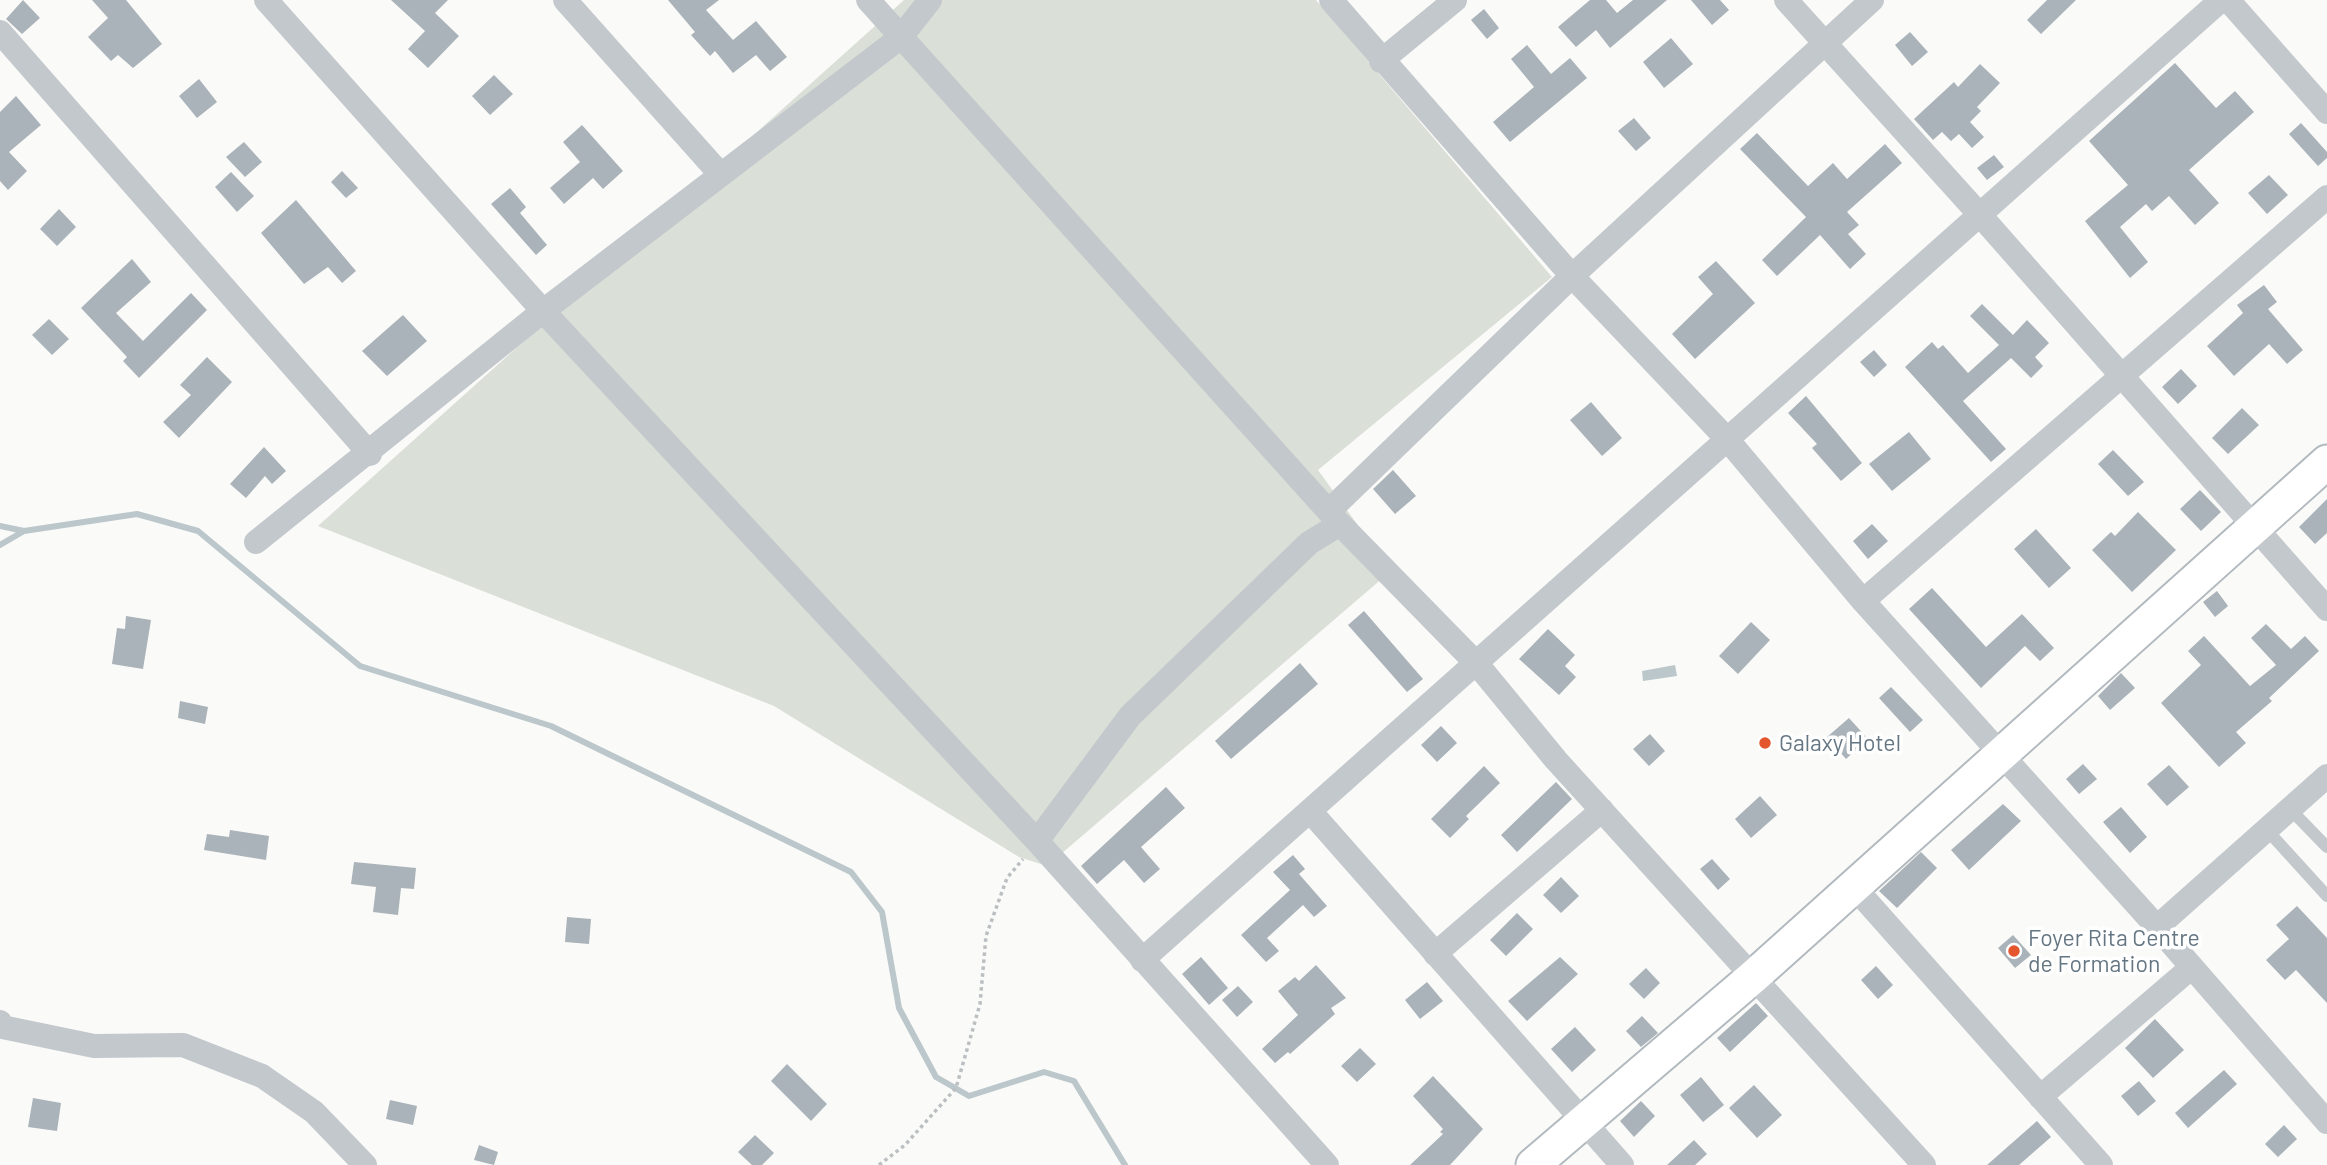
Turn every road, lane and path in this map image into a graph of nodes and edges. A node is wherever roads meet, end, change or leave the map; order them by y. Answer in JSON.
{"nodes":[{"id":1,"x":266,"y":0,"type":"edge"},
{"id":2,"x":565,"y":0,"type":"edge"},
{"id":3,"x":868,"y":0,"type":"edge"},
{"id":4,"x":930,"y":0,"type":"edge"},
{"id":5,"x":1331,"y":0,"type":"edge"},
{"id":6,"x":1455,"y":0,"type":"edge"},
{"id":7,"x":1786,"y":0,"type":"edge"},
{"id":8,"x":1872,"y":0,"type":"edge"},
{"id":9,"x":2221,"y":0,"type":"edge"},
{"id":10,"x":2228,"y":0,"type":"edge"},
{"id":11,"x":0,"y":32,"type":"edge"},
{"id":12,"x":901,"y":37,"type":"junction"},
{"id":13,"x":1825,"y":43,"type":"junction"},
{"id":14,"x":1381,"y":61,"type":"junction"},
{"id":15,"x":2327,"y":112,"type":"edge"},
{"id":16,"x":721,"y":175,"type":"junction"},
{"id":17,"x":2327,"y":197,"type":"edge"},
{"id":18,"x":1980,"y":215,"type":"junction"},
{"id":19,"x":1572,"y":276,"type":"junction"},
{"id":20,"x":543,"y":311,"type":"junction"},
{"id":21,"x":2121,"y":378,"type":"junction"},
{"id":22,"x":1727,"y":439,"type":"junction"},
{"id":23,"x":370,"y":454,"type":"junction"},
{"id":24,"x":2327,"y":462,"type":"edge"},
{"id":25,"x":1335,"y":517,"type":"junction"},
{"id":26,"x":2255,"y":527,"type":"junction"},
{"id":27,"x":256,"y":542,"type":"dead end"},
{"id":28,"x":1863,"y":601,"type":"junction"},
{"id":29,"x":2327,"y":609,"type":"edge"},
{"id":30,"x":1477,"y":664,"type":"junction"},
{"id":31,"x":2002,"y":754,"type":"junction"},
{"id":32,"x":2327,"y":776,"type":"edge"},
{"id":33,"x":2290,"y":809,"type":"junction"},
{"id":34,"x":1602,"y":810,"type":"junction"},
{"id":35,"x":1310,"y":811,"type":"junction"},
{"id":36,"x":2267,"y":830,"type":"junction"},
{"id":37,"x":1037,"y":841,"type":"junction"},
{"id":38,"x":2327,"y":847,"type":"edge"},
{"id":39,"x":1854,"y":887,"type":"junction"},
{"id":40,"x":2327,"y":896,"type":"edge"},
{"id":41,"x":2157,"y":927,"type":"junction"},
{"id":42,"x":1435,"y":954,"type":"junction"},
{"id":43,"x":1142,"y":960,"type":"junction"},
{"id":44,"x":2192,"y":967,"type":"junction"},
{"id":45,"x":1753,"y":977,"type":"junction"},
{"id":46,"x":1,"y":1026,"type":"edge"},
{"id":47,"x":2040,"y":1097,"type":"junction"},
{"id":48,"x":1583,"y":1121,"type":"junction"},
{"id":49,"x":2327,"y":1122,"type":"edge"},
{"id":50,"x":365,"y":1165,"type":"edge"},
{"id":51,"x":879,"y":1165,"type":"edge"},
{"id":52,"x":1327,"y":1165,"type":"edge"},
{"id":53,"x":1533,"y":1165,"type":"edge"},
{"id":54,"x":1622,"y":1165,"type":"edge"},
{"id":55,"x":1924,"y":1165,"type":"edge"},
{"id":56,"x":2101,"y":1165,"type":"edge"}],
"edges":[{"from":1,"to":20,"type":"street"},
{"from":2,"to":16,"type":"street"},
{"from":3,"to":12,"type":"street"},
{"from":4,"to":12,"type":"street"},
{"from":5,"to":14,"type":"street"},
{"from":6,"to":14,"type":"street"},
{"from":7,"to":13,"type":"street"},
{"from":8,"to":13,"type":"street"},
{"from":9,"to":18,"type":"street"},
{"from":10,"to":15,"type":"street"},
{"from":11,"to":23,"type":"street"},
{"from":12,"to":16,"type":"street"},
{"from":12,"to":25,"type":"street"},
{"from":13,"to":18,"type":"street"},
{"from":13,"to":19,"type":"street"},
{"from":14,"to":19,"type":"street"},
{"from":16,"to":20,"type":"street"},
{"from":17,"to":21,"type":"street"},
{"from":18,"to":21,"type":"street"},
{"from":18,"to":22,"type":"street"},
{"from":19,"to":22,"type":"street"},
{"from":19,"to":25,"type":"street"},
{"from":20,"to":23,"type":"street"},
{"from":20,"to":37,"type":"street"},
{"from":21,"to":26,"type":"street"},
{"from":21,"to":28,"type":"street"},
{"from":22,"to":28,"type":"street"},
{"from":22,"to":30,"type":"street"},
{"from":23,"to":27,"type":"street"},
{"from":24,"to":26,"type":"main road"},
{"from":25,"to":30,"type":"street"},
{"from":25,"to":37,"type":"street"},
{"from":26,"to":29,"type":"street"},
{"from":26,"to":31,"type":"main road"},
{"from":28,"to":31,"type":"street"},
{"from":30,"to":34,"type":"street"},
{"from":30,"to":35,"type":"street"},
{"from":31,"to":39,"type":"main road"},
{"from":31,"to":41,"type":"street"},
{"from":32,"to":33,"type":"street"},
{"from":33,"to":36,"type":"street"},
{"from":33,"to":38,"type":"lane"},
{"from":34,"to":42,"type":"street"},
{"from":34,"to":45,"type":"street"},
{"from":35,"to":42,"type":"street"},
{"from":35,"to":43,"type":"street"},
{"from":36,"to":40,"type":"lane"},
{"from":36,"to":41,"type":"street"},
{"from":37,"to":43,"type":"street"},
{"from":37,"to":51,"type":"path"},
{"from":39,"to":45,"type":"main road"},
{"from":39,"to":47,"type":"street"},
{"from":41,"to":44,"type":"street"},
{"from":42,"to":48,"type":"street"},
{"from":43,"to":52,"type":"street"},
{"from":44,"to":47,"type":"street"},
{"from":44,"to":49,"type":"street"},
{"from":45,"to":48,"type":"main road"},
{"from":45,"to":55,"type":"street"},
{"from":46,"to":50,"type":"street"},
{"from":47,"to":56,"type":"street"},
{"from":48,"to":53,"type":"main road"},
{"from":48,"to":54,"type":"street"}]}
